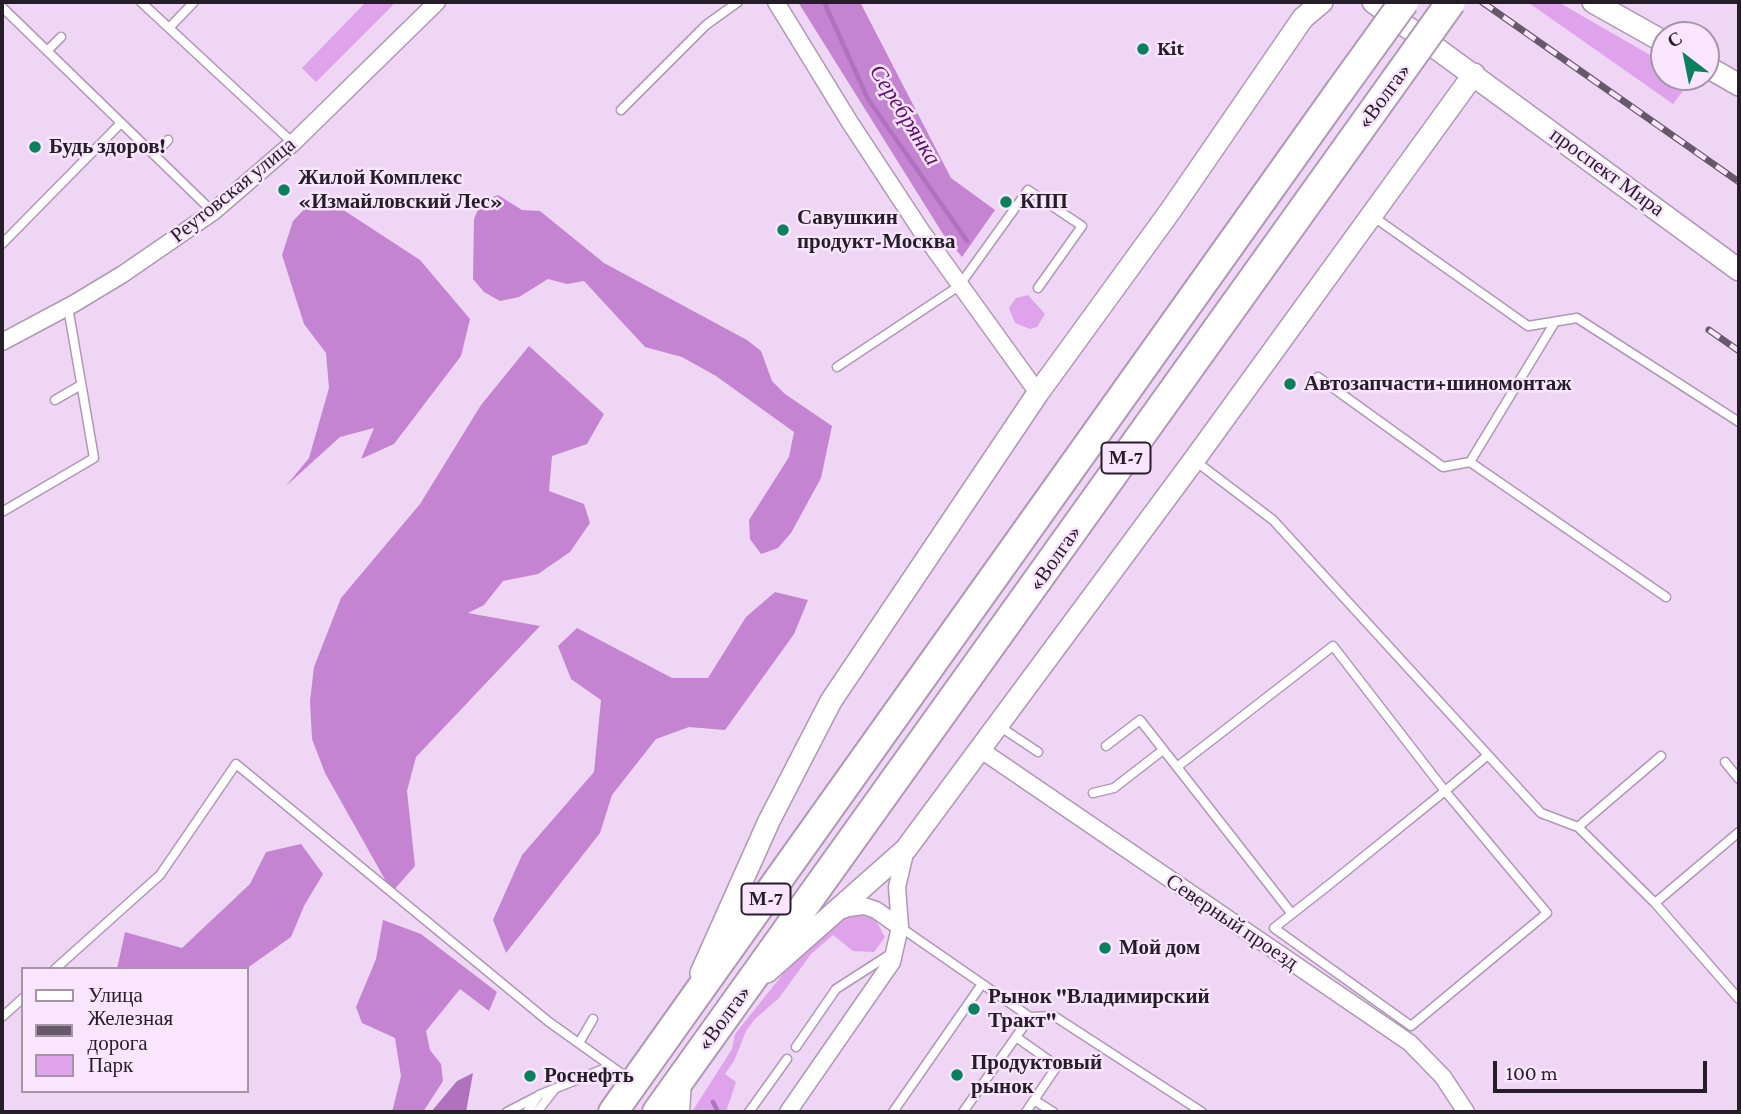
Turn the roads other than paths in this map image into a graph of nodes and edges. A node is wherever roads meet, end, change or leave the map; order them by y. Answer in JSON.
{"nodes":[{"id":1,"x":141,"y":2,"type":"edge"},
{"id":2,"x":194,"y":2,"type":"edge"},
{"id":3,"x":437,"y":2,"type":"edge"},
{"id":4,"x":738,"y":2,"type":"edge"},
{"id":5,"x":776,"y":2,"type":"edge"},
{"id":6,"x":1322,"y":2,"type":"edge"},
{"id":7,"x":1373,"y":2,"type":"edge"},
{"id":8,"x":1404,"y":2,"type":"edge"},
{"id":9,"x":1451,"y":2,"type":"edge"},
{"id":10,"x":1593,"y":2,"type":"edge"},
{"id":11,"x":2,"y":7,"type":"edge"},
{"id":12,"x":1309,"y":10,"type":"edge"},
{"id":13,"x":169,"y":28,"type":"junction"},
{"id":14,"x":1650,"y":31,"type":"edge"},
{"id":15,"x":61,"y":37,"type":"dead end"},
{"id":16,"x":47,"y":51,"type":"junction"},
{"id":17,"x":1474,"y":74,"type":"junction"},
{"id":18,"x":1720,"y":74,"type":"edge"},
{"id":19,"x":1739,"y":85,"type":"edge"},
{"id":20,"x":621,"y":110,"type":"dead end"},
{"id":21,"x":121,"y":123,"type":"junction"},
{"id":22,"x":168,"y":140,"type":"dead end"},
{"id":23,"x":293,"y":143,"type":"junction"},
{"id":24,"x":154,"y":155,"type":"junction"},
{"id":25,"x":213,"y":212,"type":"junction"},
{"id":26,"x":1371,"y":214,"type":"junction"},
{"id":27,"x":2,"y":244,"type":"edge"},
{"id":28,"x":1739,"y":270,"type":"edge"},
{"id":29,"x":959,"y":286,"type":"junction"},
{"id":30,"x":1038,"y":288,"type":"dead end"},
{"id":31,"x":68,"y":307,"type":"junction"},
{"id":32,"x":1555,"y":322,"type":"junction"},
{"id":33,"x":2,"y":342,"type":"edge"},
{"id":34,"x":837,"y":367,"type":"dead end"},
{"id":35,"x":1318,"y":377,"type":"dead end"},
{"id":36,"x":81,"y":385,"type":"junction"},
{"id":37,"x":1038,"y":393,"type":"junction"},
{"id":38,"x":55,"y":400,"type":"dead end"},
{"id":39,"x":1739,"y":422,"type":"edge"},
{"id":40,"x":1194,"y":460,"type":"junction"},
{"id":41,"x":1470,"y":462,"type":"junction"},
{"id":42,"x":2,"y":512,"type":"edge"},
{"id":43,"x":1666,"y":597,"type":"dead end"},
{"id":44,"x":999,"y":726,"type":"junction"},
{"id":45,"x":1106,"y":747,"type":"dead end"},
{"id":46,"x":981,"y":750,"type":"junction"},
{"id":47,"x":1163,"y":750,"type":"junction"},
{"id":48,"x":1038,"y":752,"type":"dead end"},
{"id":49,"x":1488,"y":755,"type":"junction"},
{"id":50,"x":1661,"y":757,"type":"dead end"},
{"id":51,"x":1725,"y":762,"type":"dead end"},
{"id":52,"x":1177,"y":767,"type":"junction"},
{"id":53,"x":1739,"y":779,"type":"edge"},
{"id":54,"x":1445,"y":790,"type":"junction"},
{"id":55,"x":1093,"y":793,"type":"dead end"},
{"id":56,"x":1578,"y":827,"type":"junction"},
{"id":57,"x":1739,"y":832,"type":"edge"},
{"id":58,"x":906,"y":849,"type":"junction"},
{"id":59,"x":1655,"y":903,"type":"junction"},
{"id":60,"x":831,"y":914,"type":"junction"},
{"id":61,"x":1292,"y":914,"type":"junction"},
{"id":62,"x":900,"y":927,"type":"junction"},
{"id":63,"x":894,"y":952,"type":"junction"},
{"id":64,"x":57,"y":967,"type":"edge"},
{"id":65,"x":982,"y":984,"type":"junction"},
{"id":66,"x":737,"y":999,"type":"junction"},
{"id":67,"x":1739,"y":999,"type":"edge"},
{"id":68,"x":21,"y":1000,"type":"edge"},
{"id":69,"x":2,"y":1017,"type":"edge"},
{"id":70,"x":1030,"y":1017,"type":"junction"},
{"id":71,"x":681,"y":1018,"type":"junction"},
{"id":72,"x":593,"y":1019,"type":"dead end"},
{"id":73,"x":1016,"y":1037,"type":"junction"},
{"id":74,"x":579,"y":1043,"type":"junction"},
{"id":75,"x":796,"y":1047,"type":"dead end"},
{"id":76,"x":787,"y":1059,"type":"dead end"},
{"id":77,"x":611,"y":1066,"type":"junction"},
{"id":78,"x":684,"y":1074,"type":"junction"},
{"id":79,"x":634,"y":1083,"type":"junction"},
{"id":80,"x":554,"y":1090,"type":"junction"},
{"id":81,"x":539,"y":1096,"type":"junction"},
{"id":82,"x":1034,"y":1100,"type":"junction"},
{"id":83,"x":507,"y":1112,"type":"edge"},
{"id":84,"x":527,"y":1112,"type":"edge"},
{"id":85,"x":537,"y":1112,"type":"edge"},
{"id":86,"x":613,"y":1112,"type":"edge"},
{"id":87,"x":657,"y":1112,"type":"edge"},
{"id":88,"x":681,"y":1112,"type":"edge"},
{"id":89,"x":749,"y":1112,"type":"edge"},
{"id":90,"x":788,"y":1112,"type":"edge"},
{"id":91,"x":893,"y":1112,"type":"edge"},
{"id":92,"x":963,"y":1112,"type":"edge"},
{"id":93,"x":1026,"y":1112,"type":"edge"},
{"id":94,"x":1053,"y":1112,"type":"edge"},
{"id":95,"x":1202,"y":1112,"type":"edge"},
{"id":96,"x":1465,"y":1112,"type":"edge"}],
"edges":[{"from":1,"to":13,"type":"lane"},
{"from":2,"to":13,"type":"lane"},
{"from":3,"to":23,"type":"street","name":"Реутовская улица"},
{"from":4,"to":20,"type":"lane"},
{"from":5,"to":29,"type":"street"},
{"from":6,"to":12,"type":"street"},
{"from":7,"to":17,"type":"street","name":"проспект Мира"},
{"from":8,"to":71,"type":"highway","name":"«Волга»","number":"М-7","bridge":true},
{"from":9,"to":66,"type":"highway","name":"«Волга»","number":"М-7","bridge":true},
{"from":10,"to":14,"type":"street"},
{"from":11,"to":16,"type":"lane"},
{"from":12,"to":37,"type":"street"},
{"from":13,"to":23,"type":"lane"},
{"from":15,"to":16,"type":"lane"},
{"from":16,"to":21,"type":"lane"},
{"from":17,"to":26,"type":"street"},
{"from":17,"to":28,"type":"street","name":"проспект Мира"},
{"from":18,"to":19,"type":"street"},
{"from":21,"to":24,"type":"lane"},
{"from":21,"to":27,"type":"lane"},
{"from":22,"to":24,"type":"lane"},
{"from":23,"to":25,"type":"street","name":"Реутовская улица"},
{"from":24,"to":25,"type":"lane"},
{"from":25,"to":31,"type":"street","name":"Реутовская улица"},
{"from":26,"to":32,"type":"lane"},
{"from":26,"to":40,"type":"street"},
{"from":29,"to":30,"type":"lane"},
{"from":29,"to":34,"type":"lane"},
{"from":29,"to":37,"type":"street"},
{"from":31,"to":33,"type":"street","name":"Реутовская улица"},
{"from":31,"to":36,"type":"lane"},
{"from":32,"to":39,"type":"lane"},
{"from":32,"to":41,"type":"lane"},
{"from":35,"to":41,"type":"lane"},
{"from":36,"to":38,"type":"lane"},
{"from":36,"to":42,"type":"lane"},
{"from":37,"to":71,"type":"street"},
{"from":40,"to":44,"type":"street"},
{"from":40,"to":49,"type":"lane"},
{"from":41,"to":43,"type":"lane"},
{"from":44,"to":46,"type":"street"},
{"from":44,"to":48,"type":"lane"},
{"from":45,"to":47,"type":"lane"},
{"from":46,"to":58,"type":"street"},
{"from":46,"to":96,"type":"street","name":"Северный проезд"},
{"from":47,"to":52,"type":"lane"},
{"from":47,"to":55,"type":"lane"},
{"from":49,"to":54,"type":"lane"},
{"from":49,"to":56,"type":"lane"},
{"from":50,"to":56,"type":"lane"},
{"from":51,"to":53,"type":"lane"},
{"from":52,"to":54,"type":"lane"},
{"from":52,"to":61,"type":"lane"},
{"from":54,"to":61,"type":"lane"},
{"from":54,"to":61,"type":"lane"},
{"from":56,"to":59,"type":"lane"},
{"from":57,"to":59,"type":"lane"},
{"from":58,"to":60,"type":"street"},
{"from":58,"to":62,"type":"street"},
{"from":59,"to":67,"type":"lane"},
{"from":60,"to":62,"type":"street"},
{"from":60,"to":66,"type":"street"},
{"from":62,"to":63,"type":"street"},
{"from":62,"to":65,"type":"lane"},
{"from":63,"to":75,"type":"lane"},
{"from":63,"to":90,"type":"street"},
{"from":64,"to":74,"type":"lane"},
{"from":65,"to":70,"type":"lane"},
{"from":65,"to":91,"type":"lane"},
{"from":66,"to":78,"type":"highway","name":"«Волга»","number":"М-7"},
{"from":68,"to":69,"type":"lane"},
{"from":70,"to":73,"type":"lane"},
{"from":70,"to":95,"type":"lane"},
{"from":71,"to":79,"type":"highway","name":"«Волга»","number":"М-7"},
{"from":72,"to":74,"type":"lane"},
{"from":73,"to":82,"type":"lane"},
{"from":73,"to":92,"type":"lane"},
{"from":74,"to":77,"type":"lane"},
{"from":76,"to":89,"type":"lane"},
{"from":77,"to":79,"type":"lane"},
{"from":77,"to":80,"type":"lane"},
{"from":78,"to":87,"type":"highway","name":"«Волга»","number":"М-7"},
{"from":78,"to":88,"type":"street"},
{"from":79,"to":86,"type":"highway","name":"«Волга»","number":"М-7"},
{"from":80,"to":81,"type":"lane"},
{"from":80,"to":85,"type":"lane"},
{"from":81,"to":83,"type":"lane"},
{"from":81,"to":84,"type":"lane"},
{"from":82,"to":93,"type":"lane"},
{"from":82,"to":94,"type":"lane"}]}
